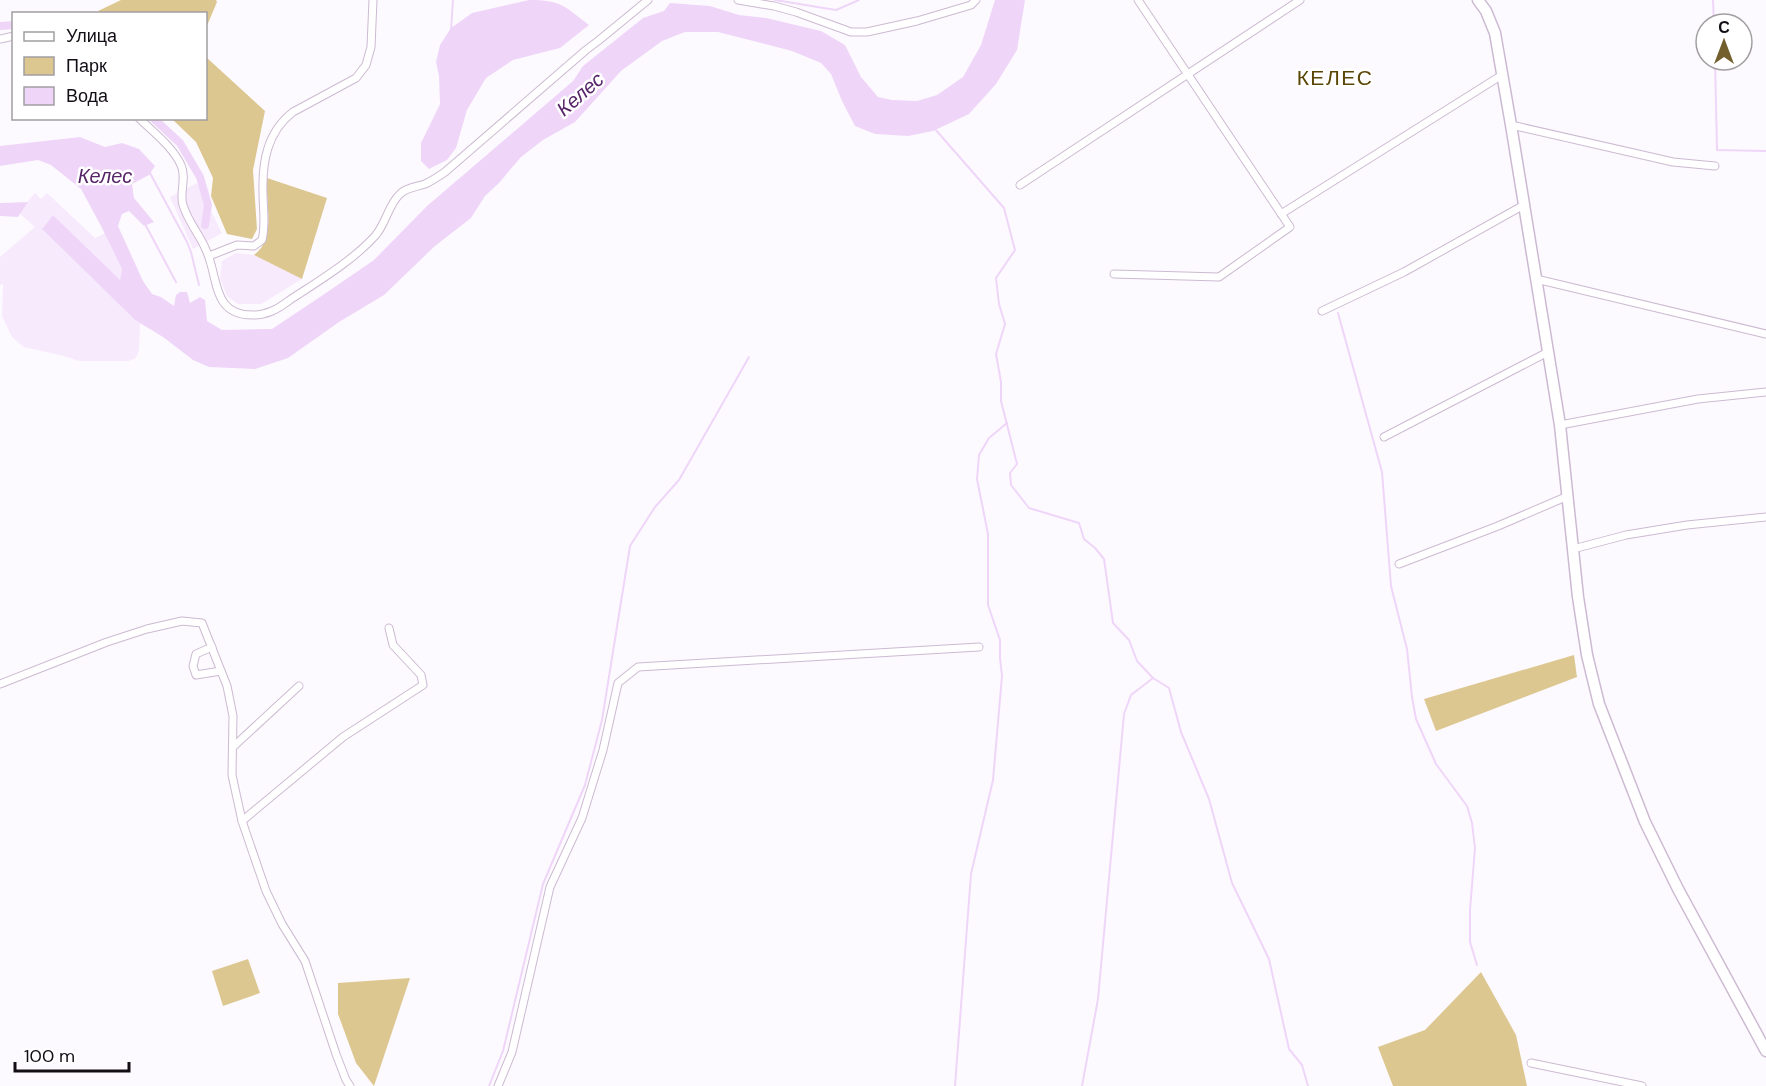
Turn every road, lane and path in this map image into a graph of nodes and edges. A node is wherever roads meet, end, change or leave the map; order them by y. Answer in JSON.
{"nodes":[{"id":1,"x":373,"y":0,"type":"edge"},
{"id":2,"x":648,"y":0,"type":"edge"},
{"id":3,"x":738,"y":0,"type":"edge"},
{"id":4,"x":976,"y":0,"type":"edge"},
{"id":5,"x":1138,"y":0,"type":"edge"},
{"id":6,"x":1300,"y":0,"type":"edge"},
{"id":7,"x":1478,"y":0,"type":"edge"},
{"id":8,"x":1188,"y":74,"type":"junction"},
{"id":9,"x":1502,"y":75,"type":"junction"},
{"id":10,"x":141,"y":120,"type":"edge"},
{"id":11,"x":1511,"y":125,"type":"junction"},
{"id":12,"x":1715,"y":166,"type":"dead end"},
{"id":13,"x":1020,"y":185,"type":"dead end"},
{"id":14,"x":1524,"y":205,"type":"junction"},
{"id":15,"x":1281,"y":214,"type":"junction"},
{"id":16,"x":209,"y":256,"type":"junction"},
{"id":17,"x":1114,"y":274,"type":"dead end"},
{"id":18,"x":1536,"y":279,"type":"junction"},
{"id":19,"x":1322,"y":311,"type":"dead end"},
{"id":20,"x":1766,"y":334,"type":"edge"},
{"id":21,"x":1548,"y":351,"type":"junction"},
{"id":22,"x":1766,"y":392,"type":"edge"},
{"id":23,"x":1560,"y":425,"type":"junction"},
{"id":24,"x":1383,"y":437,"type":"dead end"},
{"id":25,"x":1568,"y":496,"type":"junction"},
{"id":26,"x":1766,"y":517,"type":"edge"},
{"id":27,"x":1573,"y":549,"type":"junction"},
{"id":28,"x":1399,"y":564,"type":"dead end"},
{"id":29,"x":389,"y":628,"type":"dead end"},
{"id":30,"x":212,"y":647,"type":"junction"},
{"id":31,"x":979,"y":647,"type":"dead end"},
{"id":32,"x":221,"y":671,"type":"junction"},
{"id":33,"x":0,"y":684,"type":"edge"},
{"id":34,"x":299,"y":686,"type":"dead end"},
{"id":35,"x":233,"y":747,"type":"junction"},
{"id":36,"x":242,"y":821,"type":"junction"},
{"id":37,"x":1766,"y":1052,"type":"edge"},
{"id":38,"x":1531,"y":1063,"type":"dead end"},
{"id":39,"x":350,"y":1086,"type":"edge"},
{"id":40,"x":498,"y":1086,"type":"edge"},
{"id":41,"x":1642,"y":1086,"type":"edge"}],
"edges":[{"from":1,"to":16,"type":"street"},
{"from":2,"to":16,"type":"street"},
{"from":3,"to":4,"type":"street"},
{"from":5,"to":8,"type":"street"},
{"from":6,"to":8,"type":"street"},
{"from":7,"to":9,"type":"main road"},
{"from":8,"to":13,"type":"street"},
{"from":8,"to":15,"type":"street"},
{"from":9,"to":11,"type":"main road"},
{"from":9,"to":15,"type":"street"},
{"from":10,"to":16,"type":"street"},
{"from":11,"to":12,"type":"street"},
{"from":11,"to":14,"type":"main road"},
{"from":14,"to":18,"type":"main road"},
{"from":14,"to":19,"type":"street"},
{"from":15,"to":17,"type":"street"},
{"from":18,"to":20,"type":"street"},
{"from":18,"to":21,"type":"main road"},
{"from":21,"to":23,"type":"main road"},
{"from":21,"to":24,"type":"street"},
{"from":22,"to":23,"type":"street"},
{"from":23,"to":25,"type":"main road"},
{"from":25,"to":27,"type":"main road"},
{"from":25,"to":28,"type":"street"},
{"from":26,"to":27,"type":"street"},
{"from":27,"to":37,"type":"main road"},
{"from":29,"to":36,"type":"street"},
{"from":30,"to":32,"type":"street"},
{"from":30,"to":32,"type":"street"},
{"from":30,"to":33,"type":"street"},
{"from":31,"to":40,"type":"street"},
{"from":32,"to":35,"type":"street"},
{"from":34,"to":35,"type":"street"},
{"from":35,"to":36,"type":"street"},
{"from":36,"to":39,"type":"street"},
{"from":38,"to":41,"type":"street"}]}
